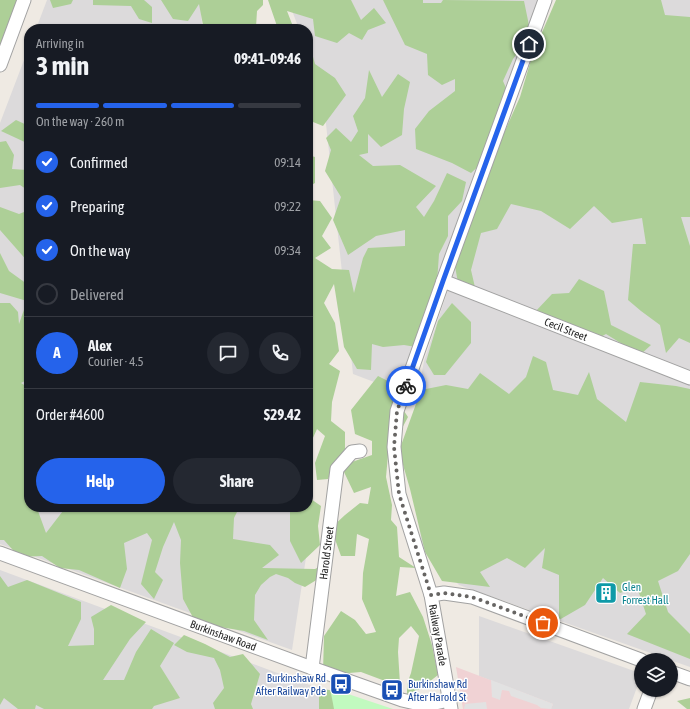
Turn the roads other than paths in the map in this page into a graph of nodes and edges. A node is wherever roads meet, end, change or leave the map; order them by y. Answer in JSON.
{"nodes":[{"id":1,"x":24,"y":0,"type":"edge"},
{"id":2,"x":545,"y":0,"type":"edge"},
{"id":3,"x":0,"y":65,"type":"edge"},
{"id":4,"x":443,"y":281,"type":"junction"},
{"id":5,"x":690,"y":378,"type":"edge"},
{"id":6,"x":360,"y":451,"type":"dead end"},
{"id":7,"x":0,"y":553,"type":"edge"},
{"id":8,"x":431,"y":595,"type":"junction"},
{"id":9,"x":634,"y":657,"type":"edge"},
{"id":10,"x":312,"y":668,"type":"junction"},
{"id":11,"x":678,"y":674,"type":"edge"},
{"id":12,"x":690,"y":678,"type":"edge"},
{"id":13,"x":648,"y":697,"type":"edge"},
{"id":14,"x":450,"y":704,"type":"edge"},
{"id":15,"x":644,"y":709,"type":"edge"}],
"edges":[{"from":1,"to":3,"type":"street"},
{"from":2,"to":4,"type":"street","name":"Railway Parade"},
{"from":4,"to":5,"type":"street","name":"Cecil Street"},
{"from":4,"to":8,"type":"street","name":"Railway Parade"},
{"from":6,"to":10,"type":"street","name":"Harold Street"},
{"from":7,"to":10,"type":"street","name":"Burkinshaw Road"},
{"from":8,"to":9,"type":"street"},
{"from":8,"to":14,"type":"street","name":"Railway Parade"},
{"from":10,"to":14,"type":"street","name":"Burkinshaw Road"},
{"from":11,"to":12,"type":"street"},
{"from":13,"to":15,"type":"street"}]}
